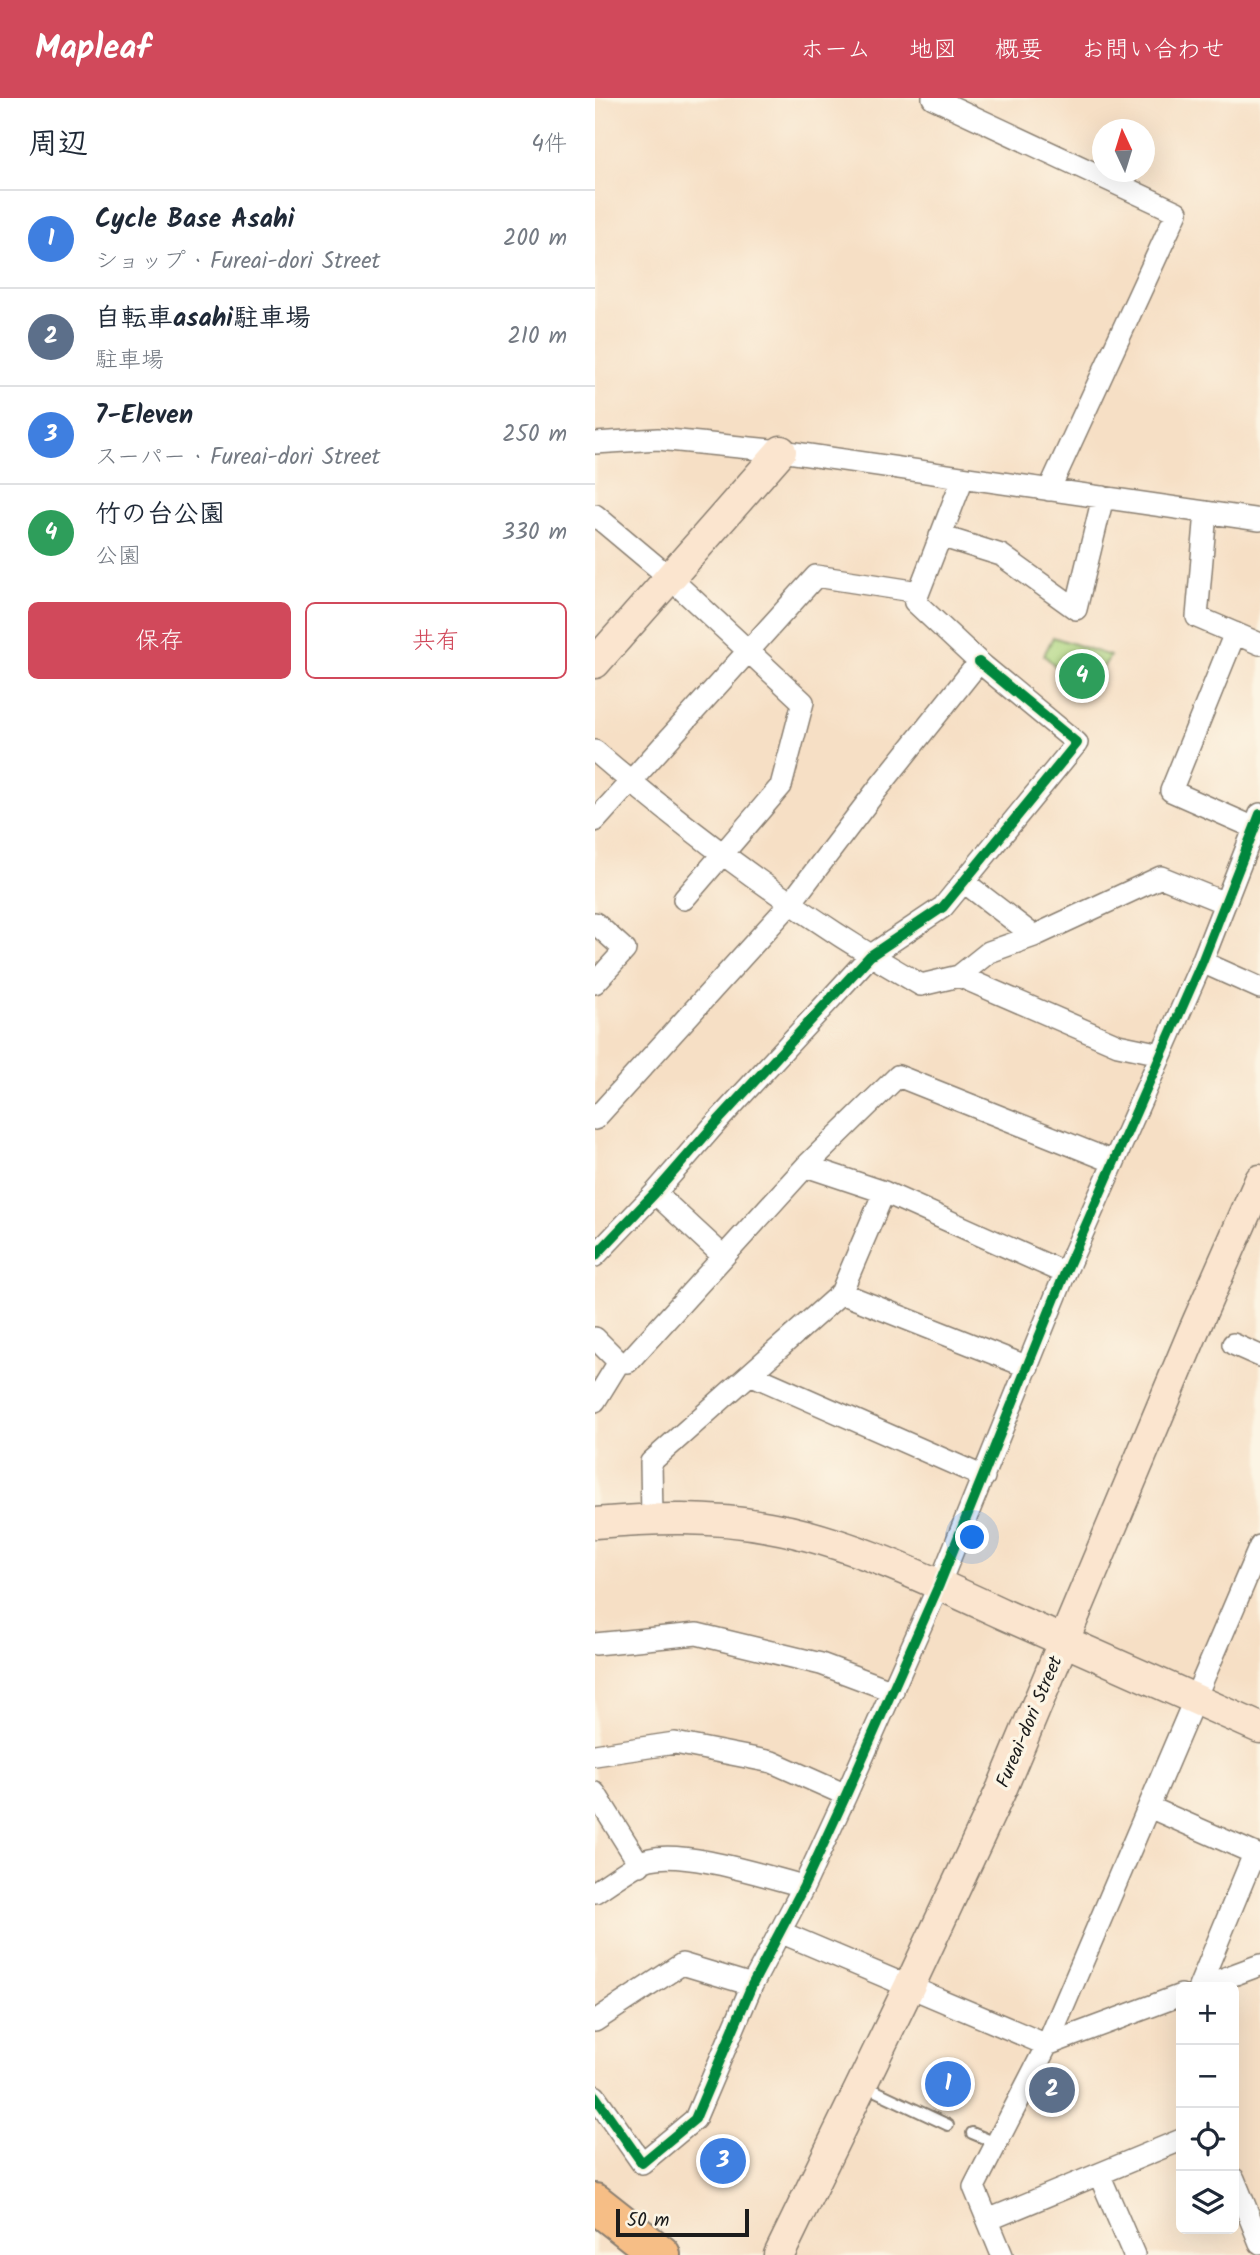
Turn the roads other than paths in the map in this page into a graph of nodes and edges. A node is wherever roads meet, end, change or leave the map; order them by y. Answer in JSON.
{"nodes":[{"id":1,"x":933,"y":98,"type":"edge"},
{"id":2,"x":595,"y":443,"type":"edge"},
{"id":3,"x":781,"y":451,"type":"junction"},
{"id":4,"x":963,"y":478,"type":"junction"},
{"id":5,"x":1049,"y":490,"type":"junction"},
{"id":6,"x":1103,"y":498,"type":"junction"},
{"id":7,"x":1206,"y":512,"type":"junction"},
{"id":8,"x":595,"y":515,"type":"edge"},
{"id":9,"x":1260,"y":520,"type":"edge"},
{"id":10,"x":940,"y":536,"type":"junction"},
{"id":11,"x":669,"y":577,"type":"junction"},
{"id":12,"x":919,"y":592,"type":"junction"},
{"id":13,"x":1235,"y":633,"type":"junction"},
{"id":14,"x":1260,"y":643,"type":"edge"},
{"id":15,"x":748,"y":651,"type":"junction"},
{"id":16,"x":979,"y":662,"type":"junction"},
{"id":17,"x":595,"y":663,"type":"edge"},
{"id":18,"x":595,"y":751,"type":"edge"},
{"id":19,"x":630,"y":781,"type":"junction"},
{"id":20,"x":595,"y":821,"type":"edge"},
{"id":21,"x":1257,"y":821,"type":"edge"},
{"id":22,"x":724,"y":853,"type":"junction"},
{"id":23,"x":964,"y":882,"type":"junction"},
{"id":24,"x":684,"y":899,"type":"dead end"},
{"id":25,"x":1225,"y":903,"type":"junction"},
{"id":26,"x":790,"y":904,"type":"junction"},
{"id":27,"x":595,"y":923,"type":"edge"},
{"id":28,"x":1034,"y":936,"type":"junction"},
{"id":29,"x":870,"y":956,"type":"junction"},
{"id":30,"x":1202,"y":961,"type":"junction"},
{"id":31,"x":959,"y":975,"type":"junction"},
{"id":32,"x":595,"y":983,"type":"edge"},
{"id":33,"x":1260,"y":988,"type":"edge"},
{"id":34,"x":1161,"y":1054,"type":"junction"},
{"id":35,"x":595,"y":1119,"type":"edge"},
{"id":36,"x":1114,"y":1161,"type":"junction"},
{"id":37,"x":806,"y":1166,"type":"junction"},
{"id":38,"x":1260,"y":1180,"type":"edge"},
{"id":39,"x":884,"y":1192,"type":"junction"},
{"id":40,"x":655,"y":1193,"type":"junction"},
{"id":41,"x":595,"y":1256,"type":"edge"},
{"id":42,"x":723,"y":1256,"type":"junction"},
{"id":43,"x":1065,"y":1273,"type":"junction"},
{"id":44,"x":841,"y":1293,"type":"junction"},
{"id":45,"x":595,"y":1338,"type":"edge"},
{"id":46,"x":1233,"y":1344,"type":"dead end"},
{"id":47,"x":1260,"y":1356,"type":"edge"},
{"id":48,"x":619,"y":1362,"type":"junction"},
{"id":49,"x":1028,"y":1367,"type":"junction"},
{"id":50,"x":750,"y":1374,"type":"junction"},
{"id":51,"x":595,"y":1401,"type":"edge"},
{"id":52,"x":983,"y":1477,"type":"junction"},
{"id":53,"x":652,"y":1518,"type":"junction"},
{"id":54,"x":595,"y":1523,"type":"edge"},
{"id":55,"x":1260,"y":1546,"type":"edge"},
{"id":56,"x":939,"y":1585,"type":"junction"},
{"id":57,"x":1252,"y":1586,"type":"edge"},
{"id":58,"x":1064,"y":1641,"type":"junction"},
{"id":59,"x":595,"y":1644,"type":"edge"},
{"id":60,"x":893,"y":1691,"type":"junction"},
{"id":61,"x":1195,"y":1700,"type":"junction"},
{"id":62,"x":1260,"y":1728,"type":"edge"},
{"id":63,"x":595,"y":1755,"type":"edge"},
{"id":64,"x":595,"y":1793,"type":"edge"},
{"id":65,"x":846,"y":1795,"type":"junction"},
{"id":66,"x":1149,"y":1807,"type":"junction"},
{"id":67,"x":1257,"y":1855,"type":"edge"},
{"id":68,"x":640,"y":1865,"type":"junction"},
{"id":69,"x":804,"y":1886,"type":"junction"},
{"id":70,"x":595,"y":1892,"type":"edge"},
{"id":71,"x":780,"y":1932,"type":"junction"},
{"id":72,"x":1256,"y":1971,"type":"edge"},
{"id":73,"x":1202,"y":1982,"type":"edge"},
{"id":74,"x":1218,"y":1982,"type":"edge"},
{"id":75,"x":752,"y":1985,"type":"junction"},
{"id":76,"x":909,"y":1987,"type":"junction"},
{"id":77,"x":1176,"y":1996,"type":"edge"},
{"id":78,"x":595,"y":2021,"type":"edge"},
{"id":79,"x":1047,"y":2045,"type":"junction"},
{"id":80,"x":862,"y":2084,"type":"junction"},
{"id":81,"x":595,"y":2096,"type":"edge"},
{"id":82,"x":948,"y":2125,"type":"dead end"},
{"id":83,"x":972,"y":2133,"type":"dead end"},
{"id":84,"x":1176,"y":2142,"type":"edge"},
{"id":85,"x":996,"y":2143,"type":"junction"},
{"id":86,"x":1099,"y":2174,"type":"junction"},
{"id":87,"x":1239,"y":2191,"type":"edge"},
{"id":88,"x":595,"y":2203,"type":"edge"},
{"id":89,"x":988,"y":2220,"type":"junction"},
{"id":90,"x":1260,"y":2243,"type":"edge"},
{"id":91,"x":661,"y":2255,"type":"edge"},
{"id":92,"x":779,"y":2255,"type":"edge"},
{"id":93,"x":1002,"y":2255,"type":"edge"},
{"id":94,"x":1134,"y":2255,"type":"edge"}],
"edges":[{"from":1,"to":5,"type":"street"},
{"from":2,"to":3,"type":"street"},
{"from":3,"to":4,"type":"street"},
{"from":3,"to":11,"type":"street"},
{"from":4,"to":5,"type":"street"},
{"from":4,"to":10,"type":"street"},
{"from":5,"to":6,"type":"street"},
{"from":6,"to":7,"type":"street"},
{"from":6,"to":10,"type":"street"},
{"from":7,"to":9,"type":"street"},
{"from":7,"to":13,"type":"street"},
{"from":8,"to":11,"type":"street"},
{"from":10,"to":12,"type":"street"},
{"from":11,"to":15,"type":"street"},
{"from":11,"to":17,"type":"street"},
{"from":12,"to":15,"type":"street"},
{"from":12,"to":16,"type":"street"},
{"from":13,"to":14,"type":"street"},
{"from":13,"to":21,"type":"street"},
{"from":15,"to":19,"type":"street"},
{"from":15,"to":22,"type":"street"},
{"from":16,"to":23,"type":"street"},
{"from":16,"to":26,"type":"street"},
{"from":18,"to":19,"type":"street"},
{"from":19,"to":20,"type":"street"},
{"from":19,"to":22,"type":"street"},
{"from":21,"to":25,"type":"street"},
{"from":22,"to":24,"type":"street"},
{"from":22,"to":26,"type":"street"},
{"from":23,"to":28,"type":"street"},
{"from":23,"to":29,"type":"street"},
{"from":25,"to":28,"type":"street"},
{"from":25,"to":30,"type":"street"},
{"from":26,"to":29,"type":"street"},
{"from":26,"to":35,"type":"street"},
{"from":27,"to":32,"type":"street"},
{"from":28,"to":31,"type":"street"},
{"from":29,"to":31,"type":"street"},
{"from":29,"to":40,"type":"street"},
{"from":30,"to":33,"type":"street"},
{"from":30,"to":34,"type":"street"},
{"from":31,"to":34,"type":"street"},
{"from":34,"to":36,"type":"street"},
{"from":36,"to":37,"type":"street"},
{"from":36,"to":43,"type":"street"},
{"from":37,"to":39,"type":"street"},
{"from":37,"to":42,"type":"street"},
{"from":38,"to":58,"type":"street","name":"Fureai-dori Street"},
{"from":39,"to":43,"type":"street"},
{"from":39,"to":44,"type":"street"},
{"from":40,"to":41,"type":"street"},
{"from":40,"to":42,"type":"street"},
{"from":42,"to":48,"type":"street"},
{"from":43,"to":49,"type":"street"},
{"from":44,"to":49,"type":"street"},
{"from":44,"to":50,"type":"street"},
{"from":45,"to":48,"type":"street"},
{"from":46,"to":47,"type":"street"},
{"from":48,"to":51,"type":"street"},
{"from":49,"to":52,"type":"street"},
{"from":50,"to":52,"type":"street"},
{"from":50,"to":53,"type":"street"},
{"from":52,"to":56,"type":"street"},
{"from":53,"to":54,"type":"street"},
{"from":53,"to":56,"type":"street"},
{"from":55,"to":57,"type":"street"},
{"from":56,"to":58,"type":"street"},
{"from":56,"to":60,"type":"street"},
{"from":57,"to":61,"type":"street"},
{"from":58,"to":61,"type":"street"},
{"from":58,"to":76,"type":"street","name":"Fureai-dori Street"},
{"from":59,"to":60,"type":"street"},
{"from":60,"to":65,"type":"street"},
{"from":61,"to":62,"type":"street"},
{"from":61,"to":66,"type":"street"},
{"from":63,"to":65,"type":"street"},
{"from":64,"to":68,"type":"street"},
{"from":65,"to":69,"type":"street"},
{"from":66,"to":67,"type":"street"},
{"from":66,"to":79,"type":"street"},
{"from":67,"to":73,"type":"street"},
{"from":68,"to":69,"type":"street"},
{"from":68,"to":70,"type":"street"},
{"from":69,"to":71,"type":"street"},
{"from":71,"to":75,"type":"street"},
{"from":71,"to":76,"type":"street"},
{"from":72,"to":74,"type":"street"},
{"from":75,"to":78,"type":"street"},
{"from":75,"to":81,"type":"street"},
{"from":76,"to":79,"type":"street"},
{"from":76,"to":80,"type":"street","name":"Fureai-dori Street"},
{"from":77,"to":79,"type":"street"},
{"from":79,"to":85,"type":"street"},
{"from":80,"to":82,"type":"lane"},
{"from":80,"to":92,"type":"street","name":"Fureai-dori Street"},
{"from":83,"to":85,"type":"lane"},
{"from":84,"to":86,"type":"street"},
{"from":85,"to":89,"type":"street"},
{"from":86,"to":89,"type":"street"},
{"from":86,"to":94,"type":"street"},
{"from":87,"to":90,"type":"street"},
{"from":88,"to":91,"type":"highway"},
{"from":89,"to":93,"type":"street"}]}
